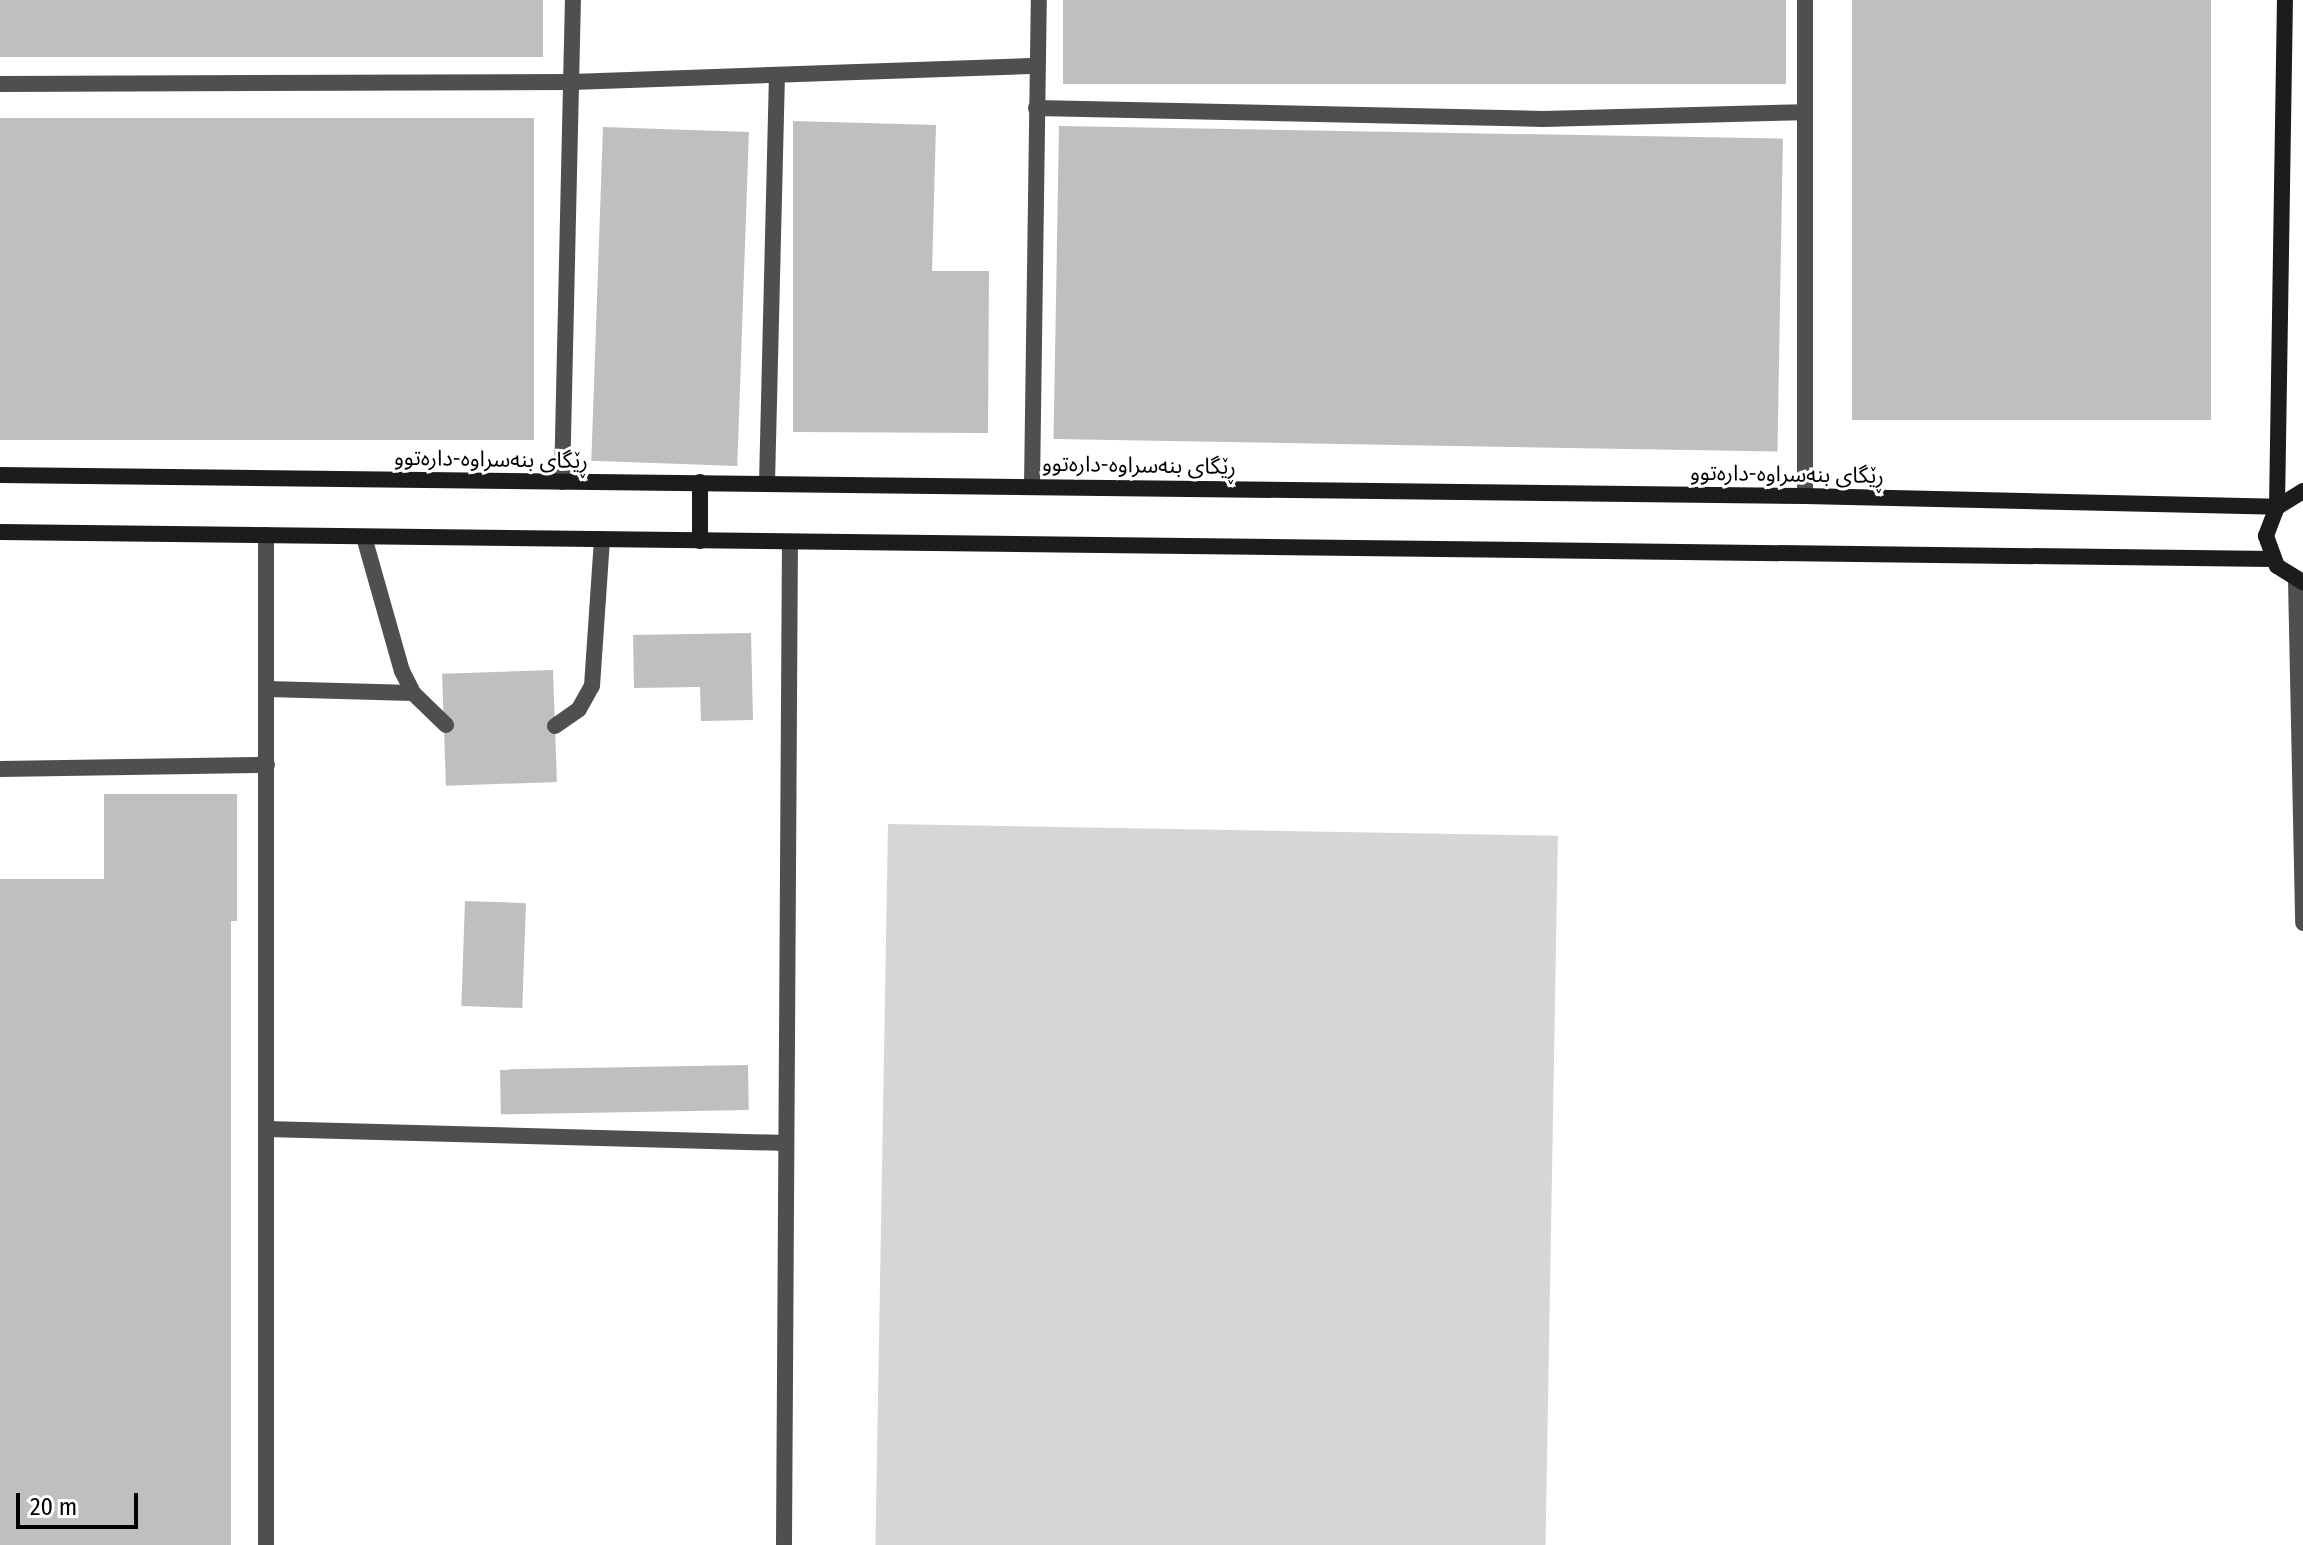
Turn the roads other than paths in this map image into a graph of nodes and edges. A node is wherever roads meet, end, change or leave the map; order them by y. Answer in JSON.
{"nodes":[{"id":1,"x":573,"y":0,"type":"edge"},
{"id":2,"x":1039,"y":0,"type":"edge"},
{"id":3,"x":1805,"y":0,"type":"edge"},
{"id":4,"x":2285,"y":0,"type":"edge"},
{"id":5,"x":1037,"y":66,"type":"junction"},
{"id":6,"x":777,"y":76,"type":"junction"},
{"id":7,"x":572,"y":82,"type":"junction"},
{"id":8,"x":0,"y":84,"type":"edge"},
{"id":9,"x":1036,"y":108,"type":"junction"},
{"id":10,"x":1804,"y":112,"type":"junction"},
{"id":11,"x":0,"y":475,"type":"edge"},
{"id":12,"x":562,"y":482,"type":"junction"},
{"id":13,"x":700,"y":482,"type":"junction"},
{"id":14,"x":767,"y":483,"type":"junction"},
{"id":15,"x":1032,"y":486,"type":"junction"},
{"id":16,"x":2303,"y":491,"type":"edge"},
{"id":17,"x":1805,"y":496,"type":"junction"},
{"id":18,"x":2277,"y":507,"type":"junction"},
{"id":19,"x":0,"y":532,"type":"edge"},
{"id":20,"x":266,"y":535,"type":"junction"},
{"id":21,"x":364,"y":537,"type":"junction"},
{"id":22,"x":602,"y":539,"type":"junction"},
{"id":23,"x":700,"y":541,"type":"junction"},
{"id":24,"x":790,"y":542,"type":"junction"},
{"id":25,"x":2273,"y":559,"type":"junction"},
{"id":26,"x":2300,"y":581,"type":"edge"},
{"id":27,"x":267,"y":689,"type":"junction"},
{"id":28,"x":413,"y":693,"type":"junction"},
{"id":29,"x":446,"y":725,"type":"dead end"},
{"id":30,"x":555,"y":726,"type":"dead end"},
{"id":31,"x":267,"y":765,"type":"junction"},
{"id":32,"x":0,"y":769,"type":"edge"},
{"id":33,"x":2303,"y":923,"type":"edge"},
{"id":34,"x":266,"y":1129,"type":"junction"},
{"id":35,"x":786,"y":1143,"type":"junction"},
{"id":36,"x":266,"y":1545,"type":"edge"},
{"id":37,"x":784,"y":1545,"type":"edge"}],
"edges":[{"from":1,"to":7,"type":"street"},
{"from":2,"to":5,"type":"street"},
{"from":3,"to":10,"type":"street"},
{"from":4,"to":18,"type":"street"},
{"from":5,"to":6,"type":"street"},
{"from":5,"to":9,"type":"street"},
{"from":6,"to":7,"type":"street"},
{"from":6,"to":14,"type":"street"},
{"from":7,"to":8,"type":"street"},
{"from":7,"to":12,"type":"street"},
{"from":9,"to":10,"type":"street"},
{"from":9,"to":15,"type":"street"},
{"from":10,"to":17,"type":"street"},
{"from":11,"to":12,"type":"street","name":"ڕێگای بنەسراوە-دارەتوو"},
{"from":12,"to":13,"type":"street","name":"ڕێگای بنەسراوە-دارەتوو"},
{"from":13,"to":14,"type":"street","name":"ڕێگای بنەسراوە-دارەتوو"},
{"from":13,"to":23,"type":"street"},
{"from":14,"to":15,"type":"street","name":"ڕێگای بنەسراوە-دارەتوو"},
{"from":15,"to":17,"type":"street","name":"ڕێگای بنەسراوە-دارەتوو"},
{"from":16,"to":18,"type":"street"},
{"from":17,"to":18,"type":"street","name":"ڕێگای بنەسراوە-دارەتوو"},
{"from":18,"to":25,"type":"street"},
{"from":19,"to":20,"type":"street"},
{"from":20,"to":21,"type":"street"},
{"from":20,"to":27,"type":"street"},
{"from":21,"to":22,"type":"street"},
{"from":21,"to":28,"type":"street"},
{"from":22,"to":23,"type":"street"},
{"from":22,"to":30,"type":"street"},
{"from":23,"to":24,"type":"street"},
{"from":24,"to":25,"type":"street"},
{"from":24,"to":35,"type":"street"},
{"from":25,"to":26,"type":"street"},
{"from":26,"to":33,"type":"street"},
{"from":27,"to":28,"type":"street"},
{"from":27,"to":31,"type":"street"},
{"from":28,"to":29,"type":"street"},
{"from":31,"to":32,"type":"street"},
{"from":31,"to":34,"type":"street"},
{"from":34,"to":35,"type":"street"},
{"from":34,"to":36,"type":"street"},
{"from":35,"to":37,"type":"street"}]}
